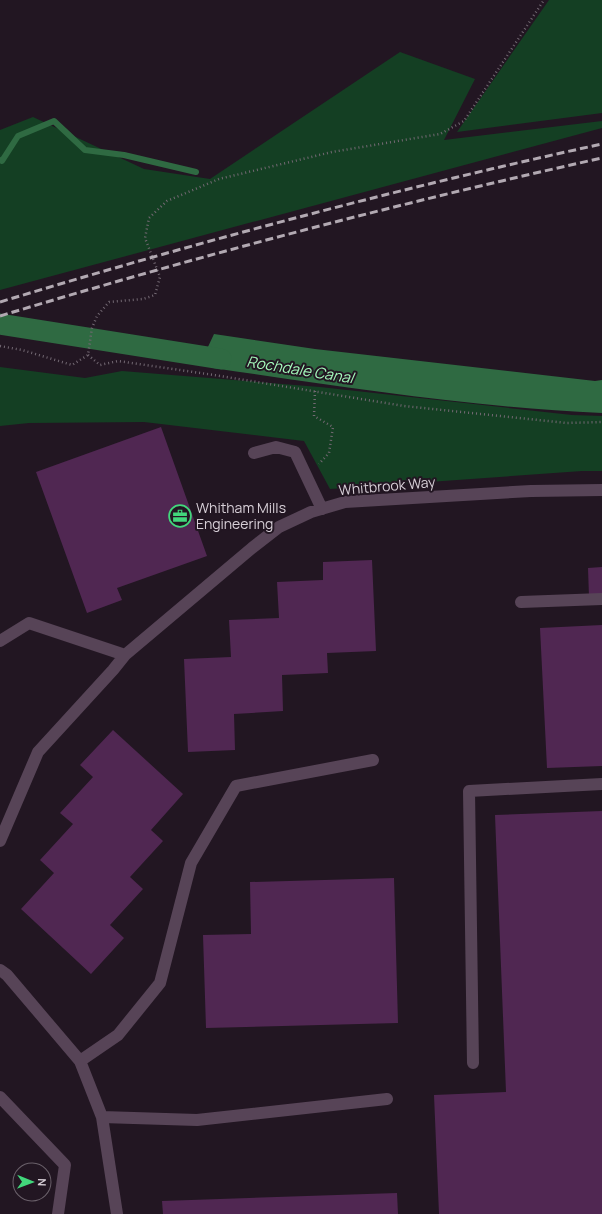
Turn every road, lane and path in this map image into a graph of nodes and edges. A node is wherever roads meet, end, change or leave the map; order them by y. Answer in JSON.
{"nodes":[{"id":1,"x":544,"y":0,"type":"edge"},
{"id":2,"x":0,"y":346,"type":"edge"},
{"id":3,"x":88,"y":355,"type":"junction"},
{"id":4,"x":315,"y":391,"type":"junction"},
{"id":5,"x":602,"y":422,"type":"edge"},
{"id":6,"x":254,"y":453,"type":"dead end"},
{"id":7,"x":329,"y":453,"type":"dead end"},
{"id":8,"x":602,"y":490,"type":"edge"},
{"id":9,"x":322,"y":509,"type":"junction"},
{"id":10,"x":602,"y":599,"type":"edge"},
{"id":11,"x":522,"y":602,"type":"dead end"},
{"id":12,"x":0,"y":641,"type":"edge"},
{"id":13,"x":125,"y":654,"type":"junction"},
{"id":14,"x":373,"y":760,"type":"dead end"},
{"id":15,"x":602,"y":784,"type":"edge"},
{"id":16,"x":0,"y":841,"type":"edge"},
{"id":17,"x":0,"y":970,"type":"edge"},
{"id":18,"x":80,"y":1061,"type":"junction"},
{"id":19,"x":473,"y":1063,"type":"dead end"},
{"id":20,"x":0,"y":1097,"type":"edge"},
{"id":21,"x":386,"y":1099,"type":"dead end"},
{"id":22,"x":102,"y":1117,"type":"junction"},
{"id":23,"x":58,"y":1214,"type":"edge"},
{"id":24,"x":117,"y":1214,"type":"edge"}],
"edges":[{"from":1,"to":3,"type":"path"},
{"from":2,"to":3,"type":"path"},
{"from":3,"to":4,"type":"path"},
{"from":4,"to":5,"type":"path"},
{"from":4,"to":7,"type":"path"},
{"from":6,"to":9,"type":"street"},
{"from":8,"to":9,"type":"street","name":"Whitbrook Way"},
{"from":9,"to":13,"type":"street","name":"Whitbrook Way"},
{"from":10,"to":11,"type":"street"},
{"from":12,"to":13,"type":"street"},
{"from":13,"to":16,"type":"street","name":"Whitbrook Way"},
{"from":14,"to":18,"type":"street"},
{"from":15,"to":19,"type":"street"},
{"from":17,"to":18,"type":"street"},
{"from":18,"to":22,"type":"street"},
{"from":20,"to":23,"type":"street"},
{"from":21,"to":22,"type":"street"},
{"from":22,"to":24,"type":"street"}]}
